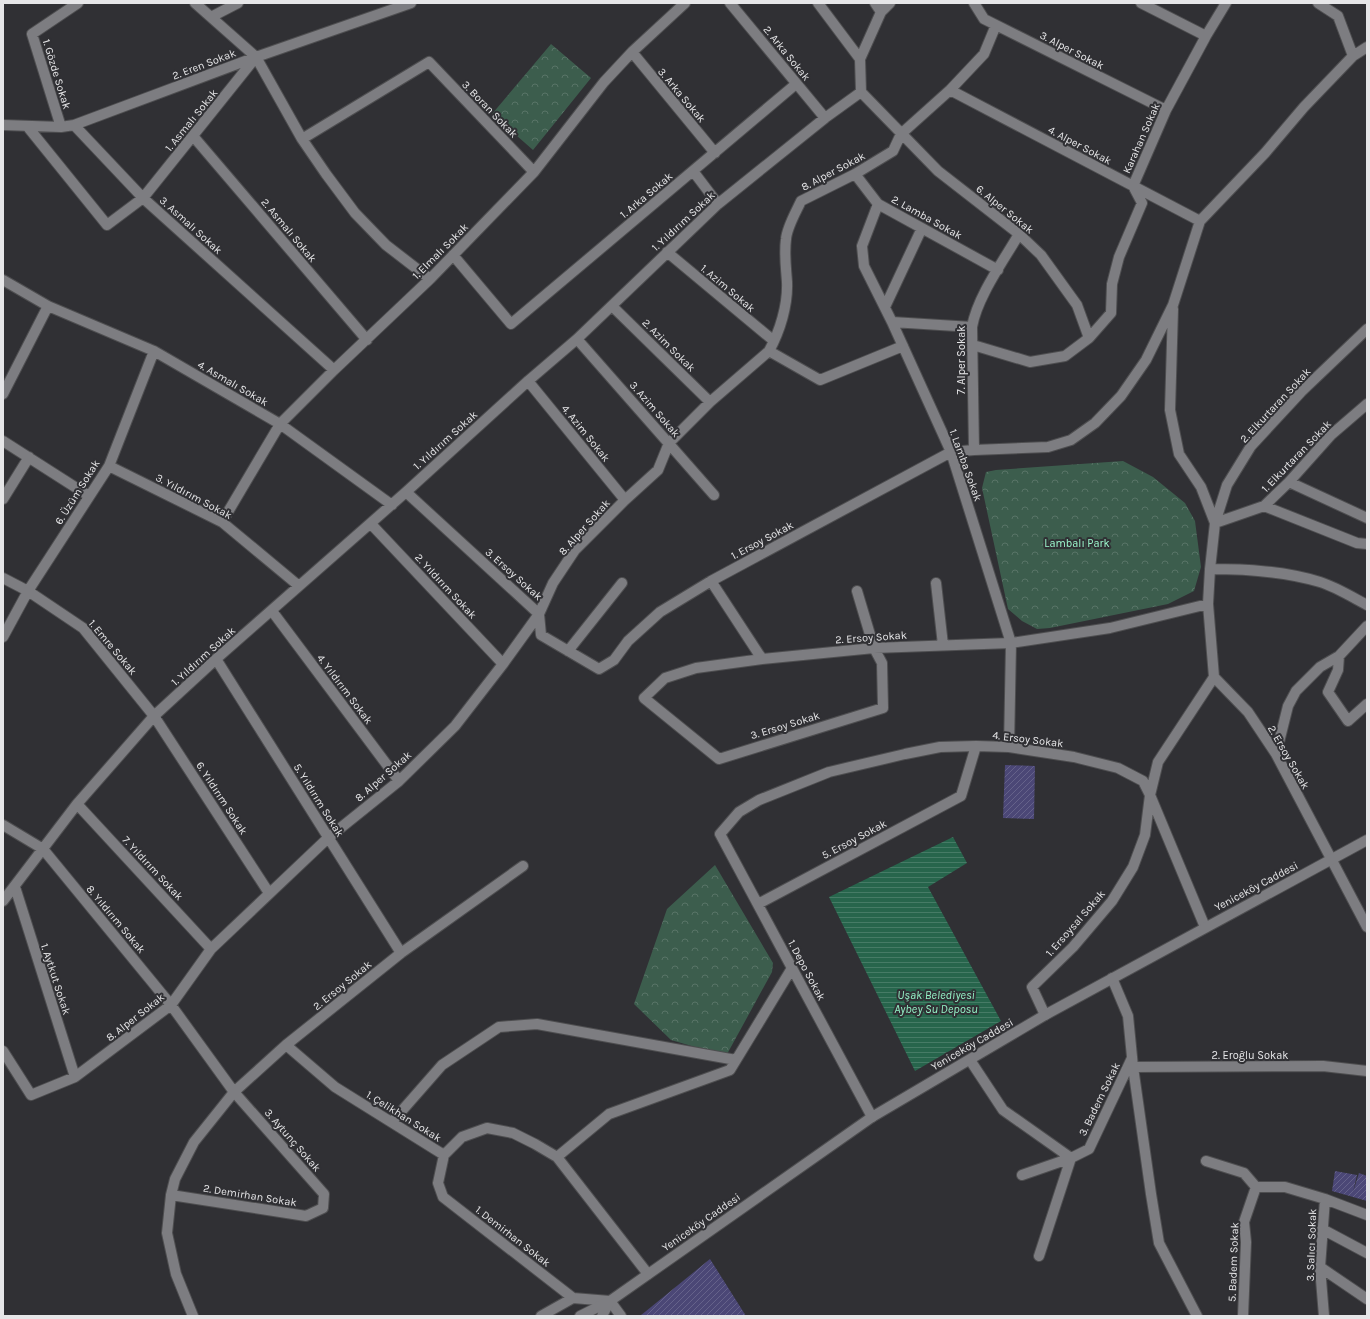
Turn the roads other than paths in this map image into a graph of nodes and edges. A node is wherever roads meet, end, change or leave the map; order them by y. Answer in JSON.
{"nodes":[{"id":1,"x":78,"y":3,"type":"edge"},
{"id":2,"x":194,"y":3,"type":"edge"},
{"id":3,"x":238,"y":3,"type":"edge"},
{"id":4,"x":411,"y":3,"type":"edge"},
{"id":5,"x":685,"y":3,"type":"edge"},
{"id":6,"x":730,"y":3,"type":"edge"},
{"id":7,"x":818,"y":3,"type":"edge"},
{"id":8,"x":875,"y":3,"type":"edge"},
{"id":9,"x":890,"y":3,"type":"edge"},
{"id":10,"x":974,"y":3,"type":"edge"},
{"id":11,"x":1141,"y":3,"type":"edge"},
{"id":12,"x":1226,"y":3,"type":"edge"},
{"id":13,"x":1318,"y":3,"type":"edge"},
{"id":14,"x":880,"y":12,"type":"junction"},
{"id":15,"x":211,"y":17,"type":"junction"},
{"id":16,"x":996,"y":25,"type":"junction"},
{"id":17,"x":1206,"y":36,"type":"junction"},
{"id":18,"x":1367,"y":47,"type":"edge"},
{"id":19,"x":632,"y":52,"type":"junction"},
{"id":20,"x":1353,"y":56,"type":"junction"},
{"id":21,"x":256,"y":57,"type":"junction"},
{"id":22,"x":860,"y":59,"type":"junction"},
{"id":23,"x":796,"y":84,"type":"junction"},
{"id":24,"x":950,"y":90,"type":"junction"},
{"id":25,"x":861,"y":92,"type":"junction"},
{"id":26,"x":1166,"y":110,"type":"junction"},
{"id":27,"x":825,"y":118,"type":"junction"},
{"id":28,"x":3,"y":125,"type":"edge"},
{"id":29,"x":74,"y":125,"type":"junction"},
{"id":30,"x":27,"y":126,"type":"junction"},
{"id":31,"x":61,"y":127,"type":"junction"},
{"id":32,"x":901,"y":134,"type":"junction"},
{"id":33,"x":193,"y":136,"type":"junction"},
{"id":34,"x":302,"y":139,"type":"junction"},
{"id":35,"x":715,"y":153,"type":"junction"},
{"id":36,"x":693,"y":171,"type":"junction"},
{"id":37,"x":534,"y":172,"type":"junction"},
{"id":38,"x":855,"y":174,"type":"junction"},
{"id":39,"x":1133,"y":186,"type":"junction"},
{"id":40,"x":143,"y":198,"type":"junction"},
{"id":41,"x":718,"y":204,"type":"junction"},
{"id":42,"x":878,"y":204,"type":"junction"},
{"id":43,"x":1200,"y":221,"type":"junction"},
{"id":44,"x":922,"y":228,"type":"junction"},
{"id":45,"x":1019,"y":234,"type":"junction"},
{"id":46,"x":667,"y":252,"type":"junction"},
{"id":47,"x":453,"y":255,"type":"junction"},
{"id":48,"x":998,"y":270,"type":"junction"},
{"id":49,"x":430,"y":279,"type":"junction"},
{"id":50,"x":3,"y":280,"type":"edge"},
{"id":51,"x":1173,"y":305,"type":"junction"},
{"id":52,"x":48,"y":306,"type":"junction"},
{"id":53,"x":612,"y":306,"type":"junction"},
{"id":54,"x":885,"y":307,"type":"junction"},
{"id":55,"x":892,"y":322,"type":"junction"},
{"id":56,"x":972,"y":327,"type":"junction"},
{"id":57,"x":1367,"y":329,"type":"edge"},
{"id":58,"x":1088,"y":338,"type":"junction"},
{"id":59,"x":577,"y":339,"type":"junction"},
{"id":60,"x":367,"y":340,"type":"junction"},
{"id":61,"x":774,"y":341,"type":"junction"},
{"id":62,"x":973,"y":345,"type":"junction"},
{"id":63,"x":903,"y":346,"type":"junction"},
{"id":64,"x":154,"y":351,"type":"junction"},
{"id":65,"x":769,"y":351,"type":"junction"},
{"id":66,"x":334,"y":370,"type":"junction"},
{"id":67,"x":528,"y":381,"type":"junction"},
{"id":68,"x":3,"y":394,"type":"edge"},
{"id":69,"x":710,"y":402,"type":"junction"},
{"id":70,"x":1367,"y":404,"type":"edge"},
{"id":71,"x":280,"y":424,"type":"junction"},
{"id":72,"x":3,"y":441,"type":"edge"},
{"id":73,"x":669,"y":443,"type":"junction"},
{"id":74,"x":974,"y":450,"type":"junction"},
{"id":75,"x":951,"y":452,"type":"junction"},
{"id":76,"x":29,"y":457,"type":"junction"},
{"id":77,"x":109,"y":466,"type":"junction"},
{"id":78,"x":1289,"y":482,"type":"junction"},
{"id":79,"x":406,"y":492,"type":"junction"},
{"id":80,"x":714,"y":495,"type":"dead end"},
{"id":81,"x":90,"y":496,"type":"junction"},
{"id":82,"x":3,"y":499,"type":"edge"},
{"id":83,"x":625,"y":500,"type":"junction"},
{"id":84,"x":392,"y":505,"type":"junction"},
{"id":85,"x":1264,"y":506,"type":"junction"},
{"id":86,"x":1367,"y":518,"type":"edge"},
{"id":87,"x":222,"y":522,"type":"junction"},
{"id":88,"x":1214,"y":523,"type":"junction"},
{"id":89,"x":371,"y":524,"type":"junction"},
{"id":90,"x":1367,"y":544,"type":"edge"},
{"id":91,"x":1210,"y":569,"type":"junction"},
{"id":92,"x":3,"y":578,"type":"edge"},
{"id":93,"x":712,"y":581,"type":"junction"},
{"id":94,"x":622,"y":583,"type":"dead end"},
{"id":95,"x":936,"y":584,"type":"dead end"},
{"id":96,"x":299,"y":586,"type":"junction"},
{"id":97,"x":28,"y":591,"type":"junction"},
{"id":98,"x":857,"y":591,"type":"dead end"},
{"id":99,"x":1208,"y":604,"type":"junction"},
{"id":100,"x":1367,"y":605,"type":"edge"},
{"id":101,"x":272,"y":611,"type":"junction"},
{"id":102,"x":540,"y":614,"type":"junction"},
{"id":103,"x":1367,"y":626,"type":"edge"},
{"id":104,"x":3,"y":637,"type":"edge"},
{"id":105,"x":1011,"y":643,"type":"junction"},
{"id":106,"x":943,"y":646,"type":"junction"},
{"id":107,"x":874,"y":648,"type":"junction"},
{"id":108,"x":568,"y":651,"type":"junction"},
{"id":109,"x":1339,"y":656,"type":"junction"},
{"id":110,"x":216,"y":659,"type":"junction"},
{"id":111,"x":762,"y":659,"type":"junction"},
{"id":112,"x":504,"y":664,"type":"junction"},
{"id":113,"x":599,"y":669,"type":"joint"},
{"id":114,"x":1214,"y":677,"type":"junction"},
{"id":115,"x":644,"y":698,"type":"joint"},
{"id":116,"x":1367,"y":704,"type":"edge"},
{"id":117,"x":154,"y":716,"type":"junction"},
{"id":118,"x":976,"y":746,"type":"junction"},
{"id":119,"x":1009,"y":747,"type":"junction"},
{"id":120,"x":1276,"y":754,"type":"junction"},
{"id":121,"x":399,"y":780,"type":"junction"},
{"id":122,"x":1150,"y":795,"type":"junction"},
{"id":123,"x":77,"y":804,"type":"junction"},
{"id":124,"x":3,"y":825,"type":"edge"},
{"id":125,"x":720,"y":834,"type":"joint"},
{"id":126,"x":328,"y":838,"type":"junction"},
{"id":127,"x":1367,"y":840,"type":"edge"},
{"id":128,"x":43,"y":849,"type":"junction"},
{"id":129,"x":1331,"y":859,"type":"junction"},
{"id":130,"x":523,"y":866,"type":"dead end"},
{"id":131,"x":15,"y":887,"type":"junction"},
{"id":132,"x":269,"y":893,"type":"junction"},
{"id":133,"x":3,"y":901,"type":"edge"},
{"id":134,"x":758,"y":904,"type":"junction"},
{"id":135,"x":1367,"y":927,"type":"edge"},
{"id":136,"x":1205,"y":928,"type":"junction"},
{"id":137,"x":211,"y":949,"type":"junction"},
{"id":138,"x":401,"y":953,"type":"junction"},
{"id":139,"x":792,"y":968,"type":"junction"},
{"id":140,"x":1112,"y":978,"type":"junction"},
{"id":141,"x":171,"y":1005,"type":"junction"},
{"id":142,"x":1045,"y":1015,"type":"junction"},
{"id":143,"x":286,"y":1045,"type":"junction"},
{"id":144,"x":3,"y":1051,"type":"edge"},
{"id":145,"x":736,"y":1060,"type":"junction"},
{"id":146,"x":970,"y":1060,"type":"junction"},
{"id":147,"x":1133,"y":1062,"type":"junction"},
{"id":148,"x":1367,"y":1071,"type":"edge"},
{"id":149,"x":75,"y":1077,"type":"junction"},
{"id":150,"x":234,"y":1092,"type":"junction"},
{"id":151,"x":872,"y":1116,"type":"junction"},
{"id":152,"x":392,"y":1122,"type":"junction"},
{"id":153,"x":444,"y":1155,"type":"junction"},
{"id":154,"x":557,"y":1157,"type":"junction"},
{"id":155,"x":1071,"y":1158,"type":"junction"},
{"id":156,"x":1206,"y":1161,"type":"dead end"},
{"id":157,"x":1022,"y":1175,"type":"dead end"},
{"id":158,"x":1256,"y":1187,"type":"junction"},
{"id":159,"x":171,"y":1195,"type":"junction"},
{"id":160,"x":1325,"y":1199,"type":"junction"},
{"id":161,"x":322,"y":1208,"type":"joint"},
{"id":162,"x":1367,"y":1215,"type":"edge"},
{"id":163,"x":1322,"y":1229,"type":"junction"},
{"id":164,"x":1367,"y":1253,"type":"edge"},
{"id":165,"x":1039,"y":1256,"type":"dead end"},
{"id":166,"x":1320,"y":1268,"type":"junction"},
{"id":167,"x":648,"y":1274,"type":"junction"},
{"id":168,"x":572,"y":1298,"type":"junction"},
{"id":169,"x":1367,"y":1299,"type":"edge"},
{"id":170,"x":610,"y":1301,"type":"junction"},
{"id":171,"x":193,"y":1316,"type":"edge"},
{"id":172,"x":541,"y":1316,"type":"edge"},
{"id":173,"x":580,"y":1316,"type":"edge"},
{"id":174,"x":602,"y":1316,"type":"edge"},
{"id":175,"x":621,"y":1316,"type":"edge"},
{"id":176,"x":1197,"y":1316,"type":"edge"},
{"id":177,"x":1243,"y":1316,"type":"edge"},
{"id":178,"x":1324,"y":1316,"type":"edge"}],
"edges":[{"from":1,"to":31,"type":"street","name":"1. Gözde Sokak"},
{"from":2,"to":15,"type":"street"},
{"from":3,"to":15,"type":"street"},
{"from":4,"to":21,"type":"street","name":"2. Eren Sokak"},
{"from":5,"to":19,"type":"street","name":"1. Elmalı Sokak"},
{"from":6,"to":23,"type":"street","name":"2. Arka Sokak"},
{"from":7,"to":22,"type":"street"},
{"from":8,"to":14,"type":"street"},
{"from":9,"to":14,"type":"street"},
{"from":10,"to":16,"type":"street","name":"3. Alper Sokak"},
{"from":11,"to":17,"type":"street"},
{"from":12,"to":17,"type":"street","name":"Karahan Sokak"},
{"from":13,"to":20,"type":"street"},
{"from":14,"to":22,"type":"street"},
{"from":15,"to":21,"type":"street"},
{"from":16,"to":24,"type":"street","name":"8. Alper Sokak"},
{"from":16,"to":26,"type":"street","name":"3. Alper Sokak"},
{"from":17,"to":26,"type":"street","name":"Karahan Sokak"},
{"from":18,"to":20,"type":"street"},
{"from":19,"to":35,"type":"street","name":"3. Arka Sokak"},
{"from":19,"to":37,"type":"street","name":"1. Elmalı Sokak"},
{"from":20,"to":43,"type":"street"},
{"from":21,"to":29,"type":"street","name":"2. Eren Sokak"},
{"from":21,"to":33,"type":"street","name":"1. Asmalı Sokak"},
{"from":21,"to":34,"type":"street"},
{"from":22,"to":25,"type":"street"},
{"from":23,"to":27,"type":"street","name":"2. Arka Sokak"},
{"from":23,"to":35,"type":"street","name":"1. Arka Sokak"},
{"from":24,"to":32,"type":"street","name":"8. Alper Sokak"},
{"from":24,"to":39,"type":"street","name":"4. Alper Sokak"},
{"from":25,"to":27,"type":"street","name":"1. Yıldırım Sokak"},
{"from":25,"to":32,"type":"street","name":"6. Alper Sokak"},
{"from":26,"to":39,"type":"street","name":"Karahan Sokak"},
{"from":27,"to":41,"type":"street","name":"1. Yıldırım Sokak"},
{"from":28,"to":30,"type":"street","name":"2. Eren Sokak"},
{"from":29,"to":31,"type":"street","name":"2. Eren Sokak"},
{"from":29,"to":40,"type":"street"},
{"from":30,"to":31,"type":"street","name":"2. Eren Sokak"},
{"from":30,"to":40,"type":"street","name":"3. Asmalı Sokak"},
{"from":32,"to":38,"type":"street","name":"8. Alper Sokak"},
{"from":32,"to":45,"type":"street","name":"6. Alper Sokak"},
{"from":33,"to":40,"type":"street","name":"1. Asmalı Sokak"},
{"from":33,"to":60,"type":"street","name":"2. Asmalı Sokak"},
{"from":34,"to":37,"type":"street","name":"3. Boran Sokak"},
{"from":34,"to":49,"type":"street"},
{"from":35,"to":36,"type":"street","name":"1. Arka Sokak"},
{"from":36,"to":41,"type":"street"},
{"from":36,"to":47,"type":"street","name":"1. Arka Sokak"},
{"from":37,"to":47,"type":"street","name":"1. Elmalı Sokak"},
{"from":38,"to":42,"type":"street","name":"2. Lamba Sokak"},
{"from":38,"to":61,"type":"street","name":"8. Alper Sokak"},
{"from":39,"to":43,"type":"street","name":"4. Alper Sokak"},
{"from":39,"to":58,"type":"street","name":"Karahan Sokak"},
{"from":40,"to":66,"type":"street","name":"3. Asmalı Sokak"},
{"from":41,"to":46,"type":"street","name":"1. Yıldırım Sokak"},
{"from":42,"to":44,"type":"street","name":"2. Lamba Sokak"},
{"from":42,"to":54,"type":"street","name":"1. Lamba Sokak"},
{"from":43,"to":51,"type":"street"},
{"from":44,"to":48,"type":"street","name":"2. Lamba Sokak"},
{"from":44,"to":54,"type":"street"},
{"from":45,"to":48,"type":"street","name":"7. Alper Sokak"},
{"from":45,"to":58,"type":"street","name":"6. Alper Sokak"},
{"from":46,"to":53,"type":"street","name":"1. Yıldırım Sokak"},
{"from":46,"to":61,"type":"street","name":"1. Azim Sokak"},
{"from":47,"to":49,"type":"street","name":"1. Elmalı Sokak"},
{"from":48,"to":56,"type":"street","name":"7. Alper Sokak"},
{"from":49,"to":60,"type":"street","name":"1. Elmalı Sokak"},
{"from":50,"to":52,"type":"street","name":"4. Asmalı Sokak"},
{"from":51,"to":74,"type":"street"},
{"from":51,"to":88,"type":"street"},
{"from":52,"to":64,"type":"street","name":"4. Asmalı Sokak"},
{"from":52,"to":68,"type":"street"},
{"from":53,"to":59,"type":"street","name":"1. Yıldırım Sokak"},
{"from":53,"to":69,"type":"street","name":"2. Azim Sokak"},
{"from":54,"to":55,"type":"street","name":"1. Lamba Sokak"},
{"from":55,"to":56,"type":"street"},
{"from":55,"to":63,"type":"street","name":"1. Lamba Sokak"},
{"from":56,"to":62,"type":"street","name":"7. Alper Sokak"},
{"from":57,"to":88,"type":"street","name":"2. Elkurtaran Sokak"},
{"from":58,"to":62,"type":"street"},
{"from":59,"to":67,"type":"street","name":"1. Yıldırım Sokak"},
{"from":59,"to":73,"type":"street","name":"3. Azim Sokak"},
{"from":60,"to":66,"type":"street","name":"1. Elmalı Sokak"},
{"from":61,"to":65,"type":"street","name":"8. Alper Sokak"},
{"from":62,"to":74,"type":"street","name":"7. Alper Sokak"},
{"from":63,"to":65,"type":"street"},
{"from":63,"to":75,"type":"street","name":"1. Lamba Sokak"},
{"from":64,"to":71,"type":"street","name":"4. Asmalı Sokak"},
{"from":64,"to":77,"type":"street","name":"6. Üzüm Sokak"},
{"from":65,"to":69,"type":"street","name":"8. Alper Sokak"},
{"from":66,"to":71,"type":"street","name":"1. Elmalı Sokak"},
{"from":67,"to":79,"type":"street","name":"1. Yıldırım Sokak"},
{"from":67,"to":83,"type":"street","name":"4. Azim Sokak"},
{"from":69,"to":73,"type":"street","name":"8. Alper Sokak"},
{"from":70,"to":78,"type":"street","name":"1. Elkurtaran Sokak"},
{"from":71,"to":84,"type":"street","name":"4. Asmalı Sokak"},
{"from":71,"to":87,"type":"street","name":"1. Elmalı Sokak"},
{"from":72,"to":76,"type":"street"},
{"from":73,"to":80,"type":"street","name":"3. Azim Sokak"},
{"from":73,"to":83,"type":"street","name":"8. Alper Sokak"},
{"from":74,"to":75,"type":"street"},
{"from":75,"to":93,"type":"street","name":"1. Ersoy Sokak"},
{"from":75,"to":105,"type":"street","name":"1. Lamba Sokak"},
{"from":76,"to":81,"type":"street"},
{"from":76,"to":82,"type":"street"},
{"from":77,"to":81,"type":"street","name":"6. Üzüm Sokak"},
{"from":77,"to":87,"type":"street","name":"3. Yıldırım Sokak"},
{"from":78,"to":85,"type":"street","name":"1. Elkurtaran Sokak"},
{"from":78,"to":86,"type":"street"},
{"from":79,"to":84,"type":"street","name":"1. Yıldırım Sokak"},
{"from":79,"to":102,"type":"street","name":"3. Ersoy Sokak"},
{"from":81,"to":97,"type":"street","name":"6. Üzüm Sokak"},
{"from":83,"to":102,"type":"street","name":"8. Alper Sokak"},
{"from":84,"to":89,"type":"street","name":"1. Yıldırım Sokak"},
{"from":85,"to":88,"type":"street","name":"1. Elkurtaran Sokak"},
{"from":85,"to":90,"type":"street"},
{"from":87,"to":96,"type":"street","name":"3. Yıldırım Sokak"},
{"from":88,"to":91,"type":"street","name":"2. Elkurtaran Sokak"},
{"from":89,"to":96,"type":"street","name":"1. Yıldırım Sokak"},
{"from":89,"to":112,"type":"street","name":"2. Yıldırım Sokak"},
{"from":91,"to":99,"type":"street","name":"2. Elkurtaran Sokak"},
{"from":91,"to":100,"type":"street"},
{"from":92,"to":97,"type":"street","name":"1. Emre Sokak"},
{"from":93,"to":111,"type":"street"},
{"from":93,"to":113,"type":"street","name":"1. Ersoy Sokak"},
{"from":94,"to":108,"type":"street"},
{"from":95,"to":106,"type":"street"},
{"from":96,"to":101,"type":"street","name":"1. Yıldırım Sokak"},
{"from":97,"to":104,"type":"street","name":"6. Üzüm Sokak"},
{"from":97,"to":117,"type":"street","name":"1. Emre Sokak"},
{"from":98,"to":107,"type":"street"},
{"from":99,"to":105,"type":"street","name":"2. Ersoy Sokak"},
{"from":99,"to":114,"type":"street","name":"2. Elkurtaran Sokak"},
{"from":101,"to":110,"type":"street","name":"1. Yıldırım Sokak"},
{"from":101,"to":121,"type":"street","name":"4. Yıldırım Sokak"},
{"from":102,"to":108,"type":"street","name":"3. Ersoy Sokak"},
{"from":102,"to":112,"type":"street","name":"8. Alper Sokak"},
{"from":103,"to":109,"type":"street"},
{"from":105,"to":106,"type":"street","name":"2. Ersoy Sokak"},
{"from":105,"to":119,"type":"street","name":"1. Lamba Sokak"},
{"from":106,"to":107,"type":"street","name":"2. Ersoy Sokak"},
{"from":107,"to":111,"type":"street","name":"2. Ersoy Sokak"},
{"from":107,"to":115,"type":"street","name":"3. Ersoy Sokak"},
{"from":108,"to":113,"type":"street","name":"3. Ersoy Sokak"},
{"from":109,"to":116,"type":"street"},
{"from":109,"to":120,"type":"street"},
{"from":110,"to":117,"type":"street","name":"1. Yıldırım Sokak"},
{"from":110,"to":126,"type":"street","name":"5. Yıldırım Sokak"},
{"from":111,"to":115,"type":"street","name":"2. Ersoy Sokak"},
{"from":112,"to":121,"type":"street","name":"8. Alper Sokak"},
{"from":114,"to":120,"type":"street","name":"2. Ersoy Sokak"},
{"from":114,"to":122,"type":"street"},
{"from":117,"to":123,"type":"street","name":"1. Yıldırım Sokak"},
{"from":117,"to":132,"type":"street","name":"6. Yıldırım Sokak"},
{"from":118,"to":119,"type":"street","name":"4. Ersoy Sokak"},
{"from":118,"to":125,"type":"street","name":"4. Ersoy Sokak"},
{"from":118,"to":134,"type":"street","name":"5. Ersoy Sokak"},
{"from":119,"to":122,"type":"street","name":"4. Ersoy Sokak"},
{"from":120,"to":129,"type":"street","name":"2. Ersoy Sokak"},
{"from":121,"to":126,"type":"street","name":"8. Alper Sokak"},
{"from":122,"to":136,"type":"street","name":"4. Ersoy Sokak"},
{"from":122,"to":142,"type":"street","name":"1. Ersoysal Sokak"},
{"from":123,"to":128,"type":"street","name":"1. Yıldırım Sokak"},
{"from":123,"to":137,"type":"street","name":"7. Yıldırım Sokak"},
{"from":124,"to":128,"type":"street","name":"8. Yıldırım Sokak"},
{"from":125,"to":134,"type":"street","name":"1. Depo Sokak"},
{"from":126,"to":132,"type":"street","name":"8. Alper Sokak"},
{"from":126,"to":138,"type":"street","name":"5. Yıldırım Sokak"},
{"from":127,"to":129,"type":"street","name":"Yeniceköy Caddesi"},
{"from":128,"to":131,"type":"street","name":"1. Yıldırım Sokak"},
{"from":128,"to":141,"type":"street","name":"8. Yıldırım Sokak"},
{"from":129,"to":135,"type":"street","name":"2. Ersoy Sokak"},
{"from":129,"to":136,"type":"street","name":"Yeniceköy Caddesi"},
{"from":130,"to":138,"type":"street","name":"2. Ersoy Sokak"},
{"from":131,"to":133,"type":"street","name":"1. Yıldırım Sokak"},
{"from":131,"to":149,"type":"street","name":"1. Aytkut Sokak"},
{"from":132,"to":137,"type":"street","name":"8. Alper Sokak"},
{"from":134,"to":139,"type":"street","name":"1. Depo Sokak"},
{"from":136,"to":140,"type":"street","name":"Yeniceköy Caddesi"},
{"from":137,"to":141,"type":"street","name":"8. Alper Sokak"},
{"from":138,"to":143,"type":"street","name":"2. Ersoy Sokak"},
{"from":139,"to":145,"type":"street"},
{"from":139,"to":151,"type":"street","name":"1. Depo Sokak"},
{"from":140,"to":142,"type":"street","name":"Yeniceköy Caddesi"},
{"from":140,"to":147,"type":"street"},
{"from":141,"to":149,"type":"street","name":"8. Alper Sokak"},
{"from":141,"to":150,"type":"street","name":"8. Yıldırım Sokak"},
{"from":142,"to":146,"type":"street","name":"Yeniceköy Caddesi"},
{"from":143,"to":150,"type":"street","name":"2. Ersoy Sokak"},
{"from":143,"to":152,"type":"street","name":"1. Çelikhan Sokak"},
{"from":144,"to":149,"type":"street","name":"8. Alper Sokak"},
{"from":145,"to":152,"type":"street"},
{"from":145,"to":154,"type":"street"},
{"from":146,"to":151,"type":"street","name":"Yeniceköy Caddesi"},
{"from":146,"to":155,"type":"street"},
{"from":147,"to":148,"type":"street","name":"2. Eroğlu Sokak"},
{"from":147,"to":155,"type":"street","name":"3. Badem Sokak"},
{"from":147,"to":176,"type":"street"},
{"from":150,"to":159,"type":"street","name":"2. Ersoy Sokak"},
{"from":150,"to":161,"type":"street","name":"3. Aytunç Sokak"},
{"from":151,"to":167,"type":"street","name":"Yeniceköy Caddesi"},
{"from":152,"to":153,"type":"street","name":"1. Çelikhan Sokak"},
{"from":153,"to":154,"type":"street","name":"1. Çelikhan Sokak"},
{"from":153,"to":168,"type":"street","name":"1. Demirhan Sokak"},
{"from":154,"to":167,"type":"street","name":"1. Çelikhan Sokak"},
{"from":155,"to":157,"type":"street","name":"3. Badem Sokak"},
{"from":155,"to":165,"type":"street"},
{"from":156,"to":158,"type":"street"},
{"from":158,"to":160,"type":"street"},
{"from":158,"to":177,"type":"street","name":"5. Badem Sokak"},
{"from":159,"to":161,"type":"street","name":"2. Demirhan Sokak"},
{"from":159,"to":171,"type":"street","name":"2. Ersoy Sokak"},
{"from":160,"to":162,"type":"street"},
{"from":160,"to":163,"type":"street","name":"3. Salıcı Sokak"},
{"from":163,"to":164,"type":"street"},
{"from":163,"to":166,"type":"street","name":"3. Salıcı Sokak"},
{"from":166,"to":169,"type":"street"},
{"from":166,"to":178,"type":"street","name":"3. Salıcı Sokak"},
{"from":167,"to":170,"type":"street","name":"Yeniceköy Caddesi"},
{"from":168,"to":170,"type":"street"},
{"from":168,"to":172,"type":"street"},
{"from":170,"to":173,"type":"street","name":"Yeniceköy Caddesi"},
{"from":170,"to":174,"type":"street","name":"Yeniceköy Caddesi"},
{"from":170,"to":175,"type":"street"}]}
